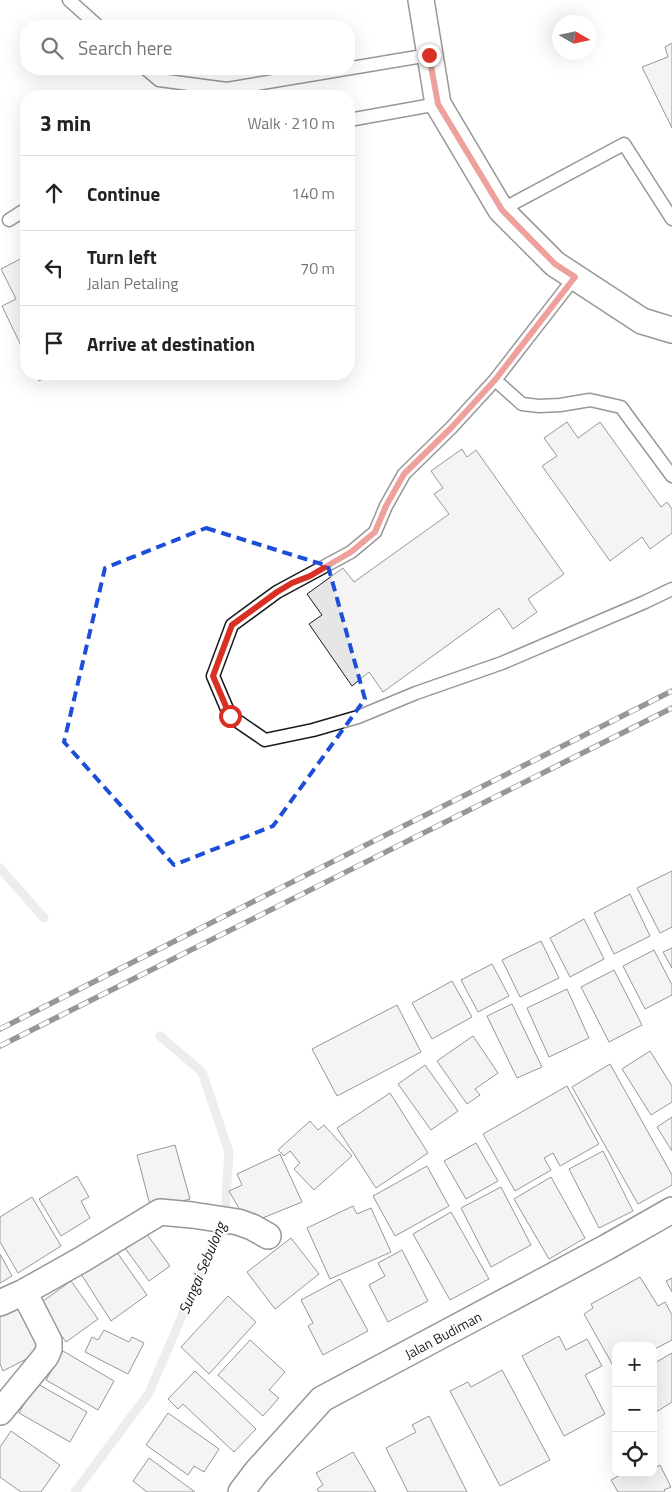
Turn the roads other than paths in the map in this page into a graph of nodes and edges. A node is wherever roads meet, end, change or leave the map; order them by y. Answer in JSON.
{"nodes":[{"id":1,"x":69,"y":0,"type":"edge"},
{"id":2,"x":421,"y":0,"type":"edge"},
{"id":3,"x":91,"y":20,"type":"edge"},
{"id":4,"x":429,"y":55,"type":"junction"},
{"id":5,"x":355,"y":67,"type":"edge"},
{"id":6,"x":153,"y":75,"type":"edge"},
{"id":7,"x":310,"y":75,"type":"edge"},
{"id":8,"x":438,"y":104,"type":"junction"},
{"id":9,"x":355,"y":119,"type":"edge"},
{"id":10,"x":502,"y":210,"type":"junction"},
{"id":11,"x":20,"y":213,"type":"edge"},
{"id":12,"x":672,"y":218,"type":"edge"},
{"id":13,"x":9,"y":220,"type":"dead end"},
{"id":14,"x":575,"y":277,"type":"junction"},
{"id":15,"x":672,"y":330,"type":"edge"},
{"id":16,"x":495,"y":380,"type":"junction"},
{"id":17,"x":672,"y":476,"type":"edge"},
{"id":18,"x":672,"y":589,"type":"edge"},
{"id":19,"x":672,"y":1210,"type":"edge"},
{"id":20,"x":268,"y":1236,"type":"dead end"},
{"id":21,"x":24,"y":1292,"type":"junction"},
{"id":22,"x":0,"y":1302,"type":"edge"},
{"id":23,"x":0,"y":1412,"type":"edge"},
{"id":24,"x":241,"y":1492,"type":"edge"}],
"edges":[{"from":1,"to":3,"type":"lane"},
{"from":2,"to":4,"type":"street"},
{"from":4,"to":5,"type":"lane"},
{"from":4,"to":8,"type":"street"},
{"from":6,"to":7,"type":"lane"},
{"from":8,"to":9,"type":"lane"},
{"from":8,"to":10,"type":"street"},
{"from":10,"to":12,"type":"lane"},
{"from":10,"to":14,"type":"street"},
{"from":11,"to":13,"type":"lane"},
{"from":14,"to":15,"type":"street"},
{"from":14,"to":16,"type":"lane"},
{"from":16,"to":17,"type":"lane"},
{"from":16,"to":18,"type":"lane"},
{"from":19,"to":24,"type":"street","name":"Jalan Budiman"},
{"from":20,"to":21,"type":"street"},
{"from":21,"to":22,"type":"street"},
{"from":21,"to":23,"type":"street"}]}
